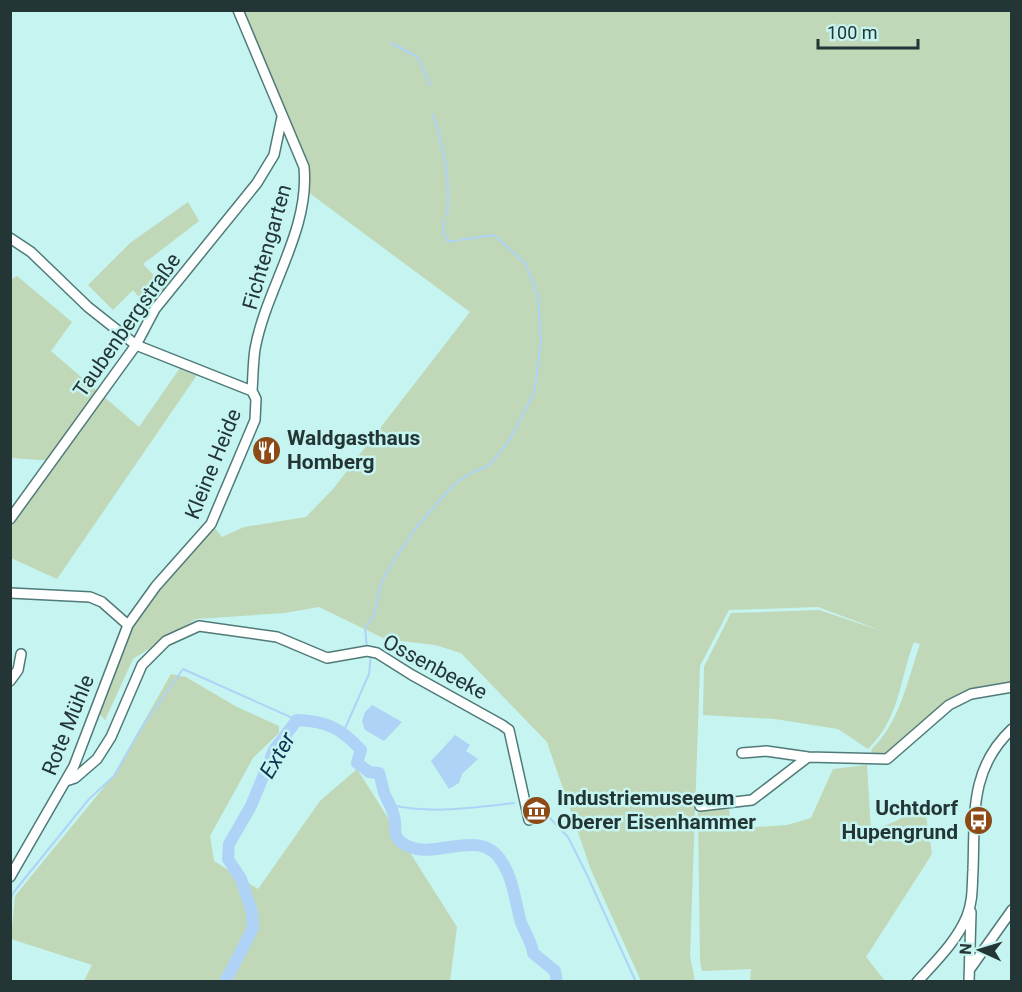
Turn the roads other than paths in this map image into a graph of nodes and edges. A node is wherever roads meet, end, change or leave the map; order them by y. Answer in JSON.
{"nodes":[{"id":1,"x":238,"y":10,"type":"edge"},
{"id":2,"x":282,"y":117,"type":"junction"},
{"id":3,"x":10,"y":238,"type":"edge"},
{"id":4,"x":136,"y":345,"type":"junction"},
{"id":5,"x":252,"y":391,"type":"junction"},
{"id":6,"x":10,"y":519,"type":"edge"},
{"id":7,"x":156,"y":586,"type":"joint"},
{"id":8,"x":10,"y":593,"type":"edge"},
{"id":9,"x":128,"y":625,"type":"junction"},
{"id":10,"x":21,"y":654,"type":"dead end"},
{"id":11,"x":10,"y":681,"type":"edge"},
{"id":12,"x":1011,"y":687,"type":"edge"},
{"id":13,"x":1011,"y":729,"type":"edge"},
{"id":14,"x":742,"y":753,"type":"dead end"},
{"id":15,"x":808,"y":757,"type":"junction"},
{"id":16,"x":66,"y":781,"type":"junction"},
{"id":17,"x":699,"y":806,"type":"dead end"},
{"id":18,"x":529,"y":820,"type":"dead end"},
{"id":19,"x":10,"y":877,"type":"edge"},
{"id":20,"x":972,"y":901,"type":"junction"},
{"id":21,"x":1011,"y":910,"type":"edge"},
{"id":22,"x":969,"y":970,"type":"junction"},
{"id":23,"x":917,"y":981,"type":"edge"},
{"id":24,"x":969,"y":981,"type":"edge"}],
"edges":[{"from":1,"to":2,"type":"street","name":"Fichtengarten"},
{"from":2,"to":4,"type":"street","name":"Taubenbergstraße"},
{"from":2,"to":5,"type":"street","name":"Fichtengarten"},
{"from":3,"to":4,"type":"street","name":"Kleine Heide"},
{"from":4,"to":5,"type":"street","name":"Kleine Heide"},
{"from":4,"to":6,"type":"street","name":"Taubenbergstraße"},
{"from":5,"to":7,"type":"street","name":"Kleine Heide"},
{"from":7,"to":9,"type":"street","name":"Rote Mühle"},
{"from":8,"to":9,"type":"street"},
{"from":9,"to":16,"type":"street","name":"Rote Mühle"},
{"from":10,"to":11,"type":"street"},
{"from":12,"to":15,"type":"street"},
{"from":13,"to":20,"type":"street"},
{"from":14,"to":15,"type":"street"},
{"from":15,"to":17,"type":"street"},
{"from":16,"to":18,"type":"street","name":"Ossenbeeke"},
{"from":16,"to":19,"type":"street","name":"Rote Mühle"},
{"from":20,"to":22,"type":"street"},
{"from":20,"to":23,"type":"street"},
{"from":21,"to":22,"type":"street"},
{"from":22,"to":24,"type":"street"}]}
